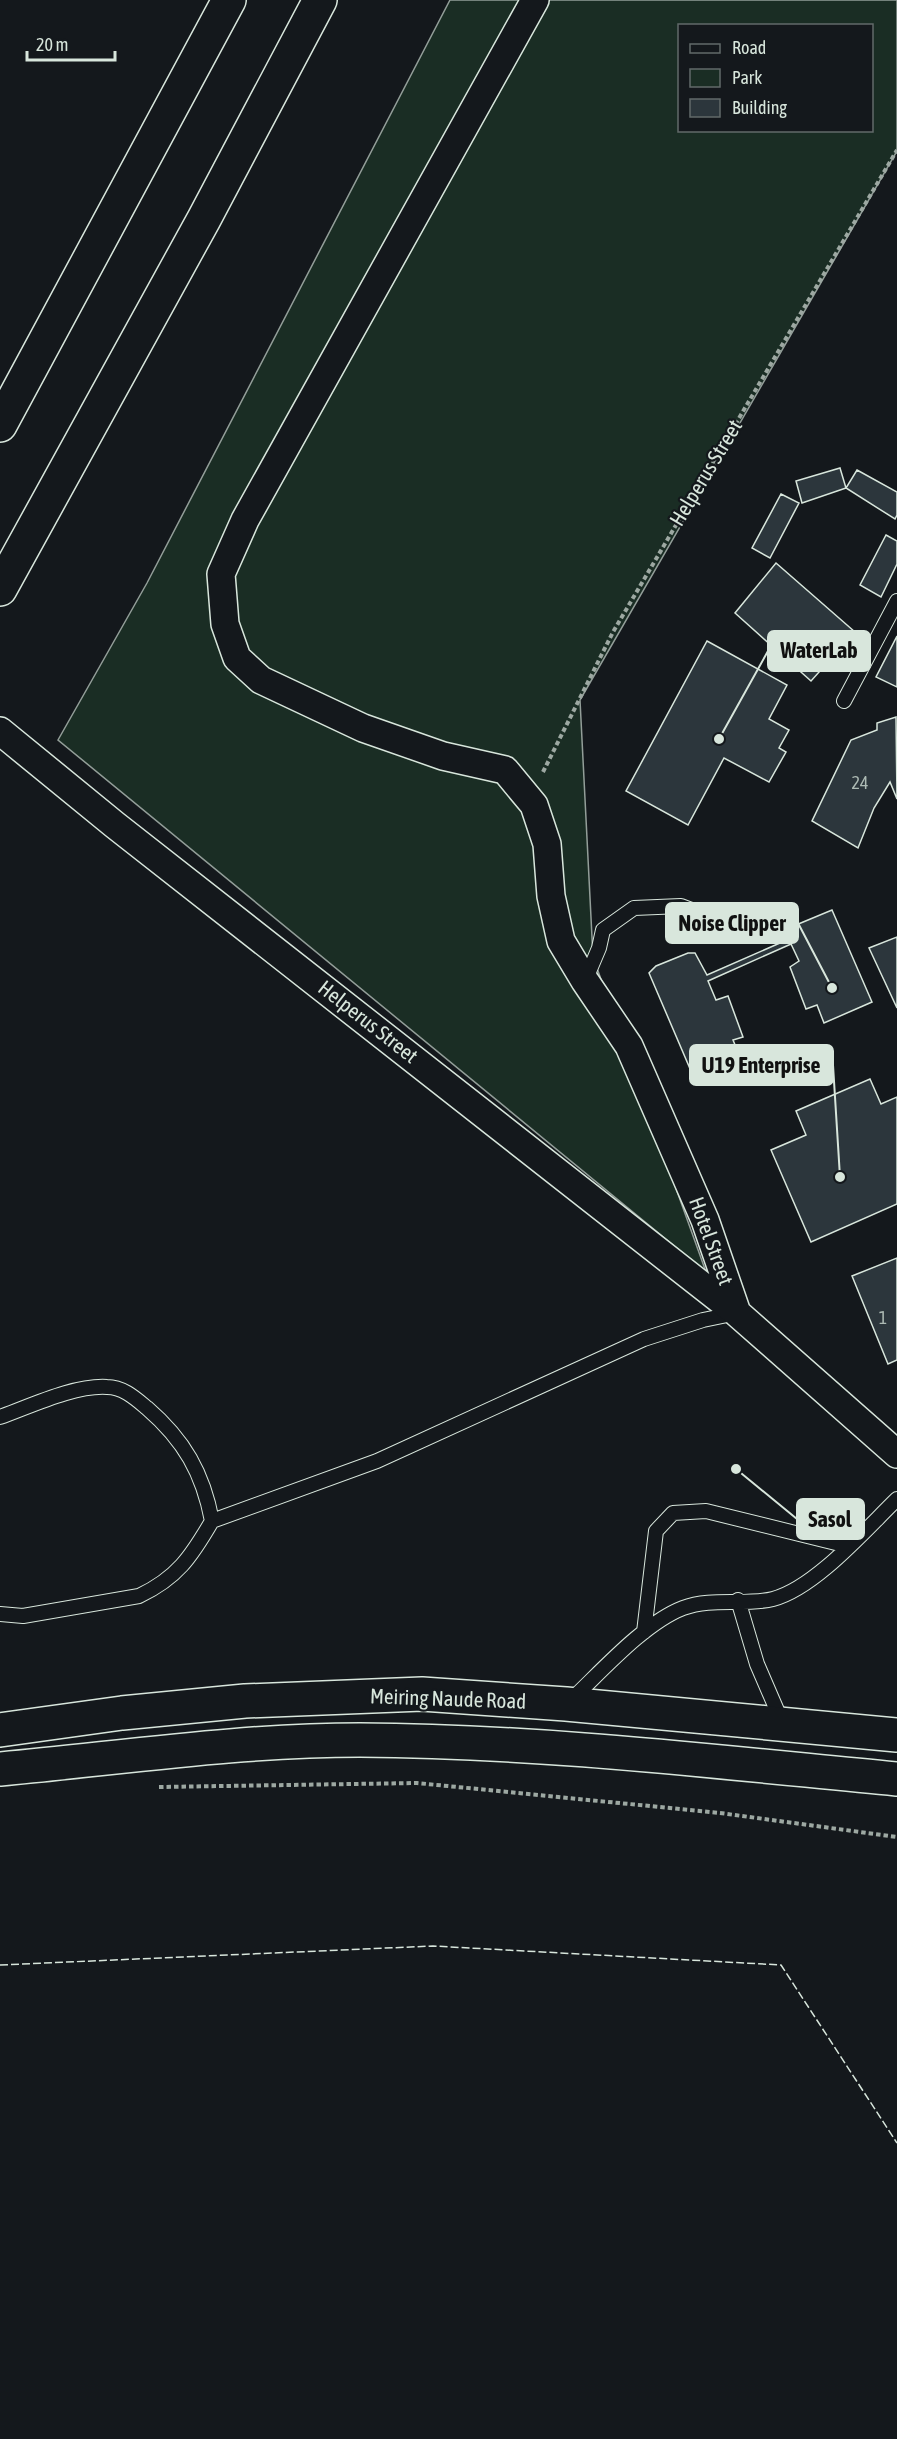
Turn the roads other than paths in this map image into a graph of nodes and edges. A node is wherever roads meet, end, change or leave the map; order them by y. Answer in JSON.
{"nodes":[{"id":1,"x":229,"y":0,"type":"edge"},
{"id":2,"x":320,"y":0,"type":"edge"},
{"id":3,"x":535,"y":0,"type":"edge"},
{"id":4,"x":0,"y":425,"type":"edge"},
{"id":5,"x":0,"y":589,"type":"edge"},
{"id":6,"x":897,"y":602,"type":"edge"},
{"id":7,"x":844,"y":701,"type":"dead end"},
{"id":8,"x":0,"y":731,"type":"edge"},
{"id":9,"x":739,"y":928,"type":"dead end"},
{"id":10,"x":585,"y":981,"type":"junction"},
{"id":11,"x":736,"y":1313,"type":"junction"},
{"id":12,"x":0,"y":1417,"type":"edge"},
{"id":13,"x":897,"y":1454,"type":"edge"},
{"id":14,"x":897,"y":1499,"type":"edge"},
{"id":15,"x":212,"y":1521,"type":"junction"},
{"id":16,"x":848,"y":1546,"type":"junction"},
{"id":17,"x":738,"y":1600,"type":"junction"},
{"id":18,"x":0,"y":1614,"type":"edge"},
{"id":19,"x":644,"y":1632,"type":"junction"},
{"id":20,"x":566,"y":1704,"type":"junction"},
{"id":21,"x":783,"y":1724,"type":"junction"},
{"id":22,"x":0,"y":1730,"type":"edge"},
{"id":23,"x":890,"y":1730,"type":"edge"},
{"id":24,"x":0,"y":1769,"type":"edge"},
{"id":25,"x":897,"y":1779,"type":"edge"}],
"edges":[{"from":1,"to":4,"type":"main road"},
{"from":2,"to":5,"type":"main road"},
{"from":3,"to":10,"type":"street","name":"Hotel Street"},
{"from":6,"to":7,"type":"lane"},
{"from":8,"to":11,"type":"street","name":"Helperus Street"},
{"from":9,"to":10,"type":"lane"},
{"from":10,"to":11,"type":"street","name":"Hotel Street"},
{"from":11,"to":13,"type":"street","name":"Hotel Street"},
{"from":11,"to":15,"type":"lane"},
{"from":12,"to":15,"type":"lane"},
{"from":14,"to":16,"type":"lane"},
{"from":15,"to":18,"type":"lane"},
{"from":16,"to":17,"type":"lane"},
{"from":16,"to":19,"type":"lane"},
{"from":17,"to":19,"type":"lane"},
{"from":17,"to":21,"type":"lane"},
{"from":19,"to":20,"type":"lane"},
{"from":20,"to":21,"type":"main road","name":"Meiring Naude Road"},
{"from":20,"to":22,"type":"main road","name":"Meiring Naude Road"},
{"from":21,"to":23,"type":"main road","name":"Meiring Naude Road"},
{"from":24,"to":25,"type":"main road","name":"Meiring Naude Road"}]}
